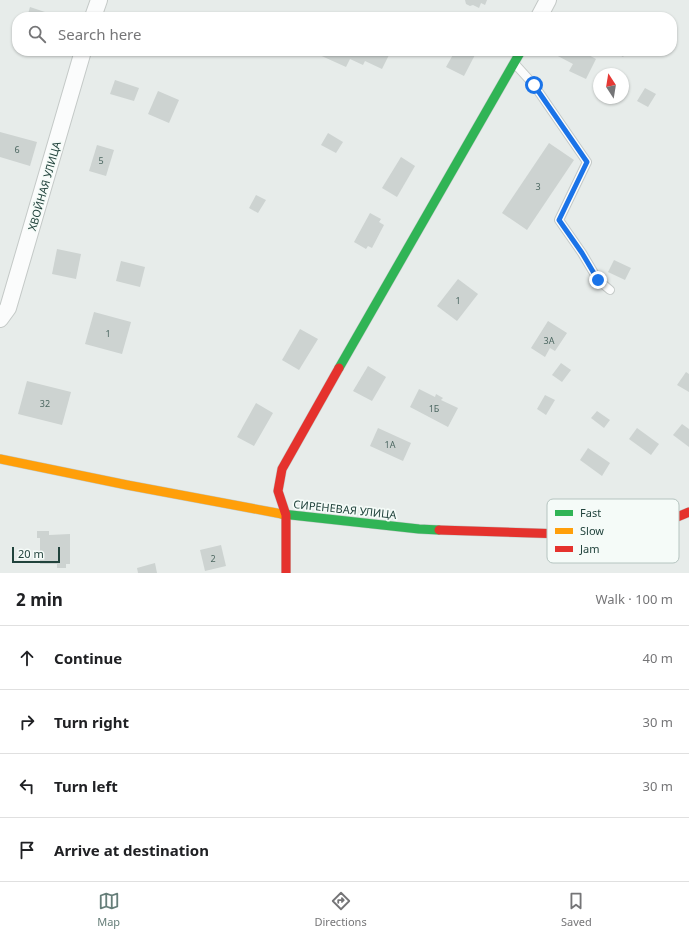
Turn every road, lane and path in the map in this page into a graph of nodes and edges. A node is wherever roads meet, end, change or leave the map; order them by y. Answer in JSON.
{"nodes":[{"id":1,"x":99,"y":0,"type":"edge"},
{"id":2,"x":548,"y":0,"type":"edge"},
{"id":3,"x":95,"y":12,"type":"edge"},
{"id":4,"x":542,"y":12,"type":"edge"},
{"id":5,"x":82,"y":56,"type":"edge"},
{"id":6,"x":518,"y":56,"type":"edge"},
{"id":7,"x":514,"y":64,"type":"junction"},
{"id":8,"x":610,"y":290,"type":"dead end"},
{"id":9,"x":0,"y":318,"type":"edge"},
{"id":10,"x":0,"y":460,"type":"edge"},
{"id":11,"x":689,"y":512,"type":"edge"},
{"id":12,"x":286,"y":515,"type":"junction"},
{"id":13,"x":679,"y":516,"type":"edge"},
{"id":14,"x":547,"y":533,"type":"edge"},
{"id":15,"x":286,"y":573,"type":"edge"}],
"edges":[{"from":1,"to":3,"type":"street"},
{"from":2,"to":4,"type":"street"},
{"from":5,"to":9,"type":"street","name":"ХВОЙНАЯ УЛИЦА"},
{"from":6,"to":7,"type":"street"},
{"from":7,"to":8,"type":"lane"},
{"from":7,"to":12,"type":"street"},
{"from":10,"to":12,"type":"street","name":"СИРЕНЕВАЯ УЛИЦА"},
{"from":11,"to":13,"type":"street","name":"СИРЕНЕВАЯ УЛИЦА"},
{"from":12,"to":14,"type":"street","name":"СИРЕНЕВАЯ УЛИЦА"},
{"from":12,"to":15,"type":"street"}]}
